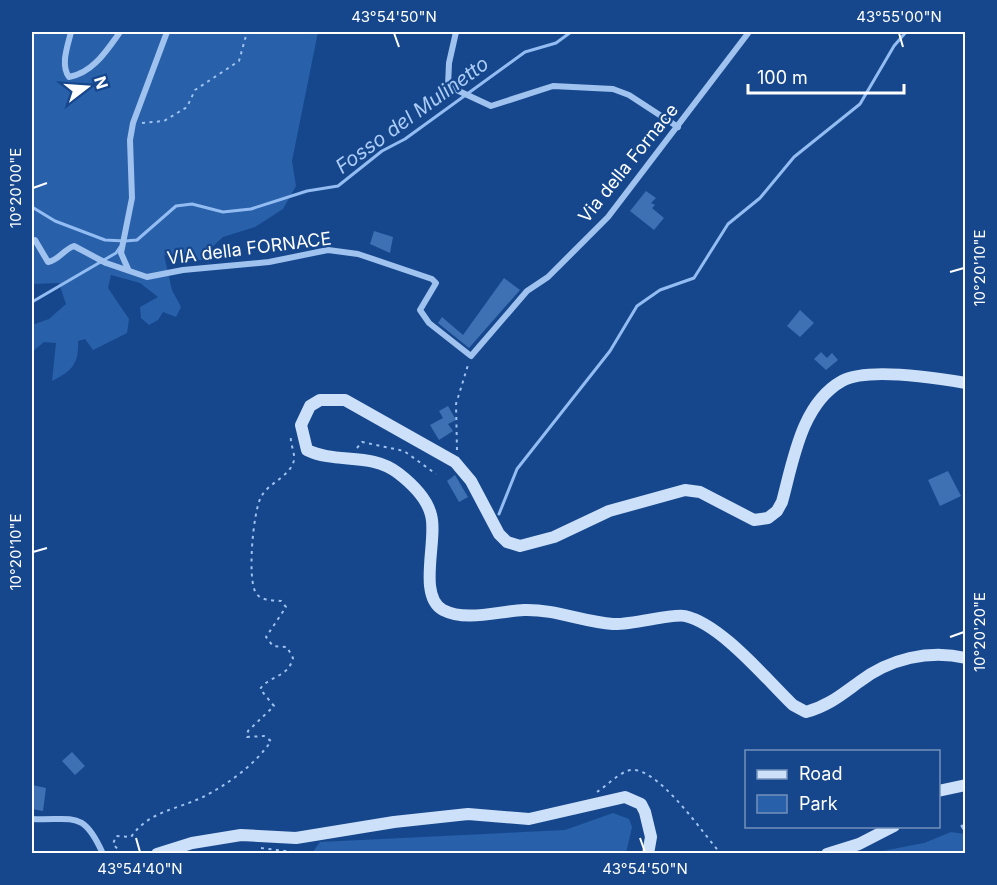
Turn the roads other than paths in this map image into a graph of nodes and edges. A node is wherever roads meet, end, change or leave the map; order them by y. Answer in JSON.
{"nodes":[{"id":1,"x":71,"y":32,"type":"edge"},
{"id":2,"x":120,"y":32,"type":"edge"},
{"id":3,"x":167,"y":32,"type":"edge"},
{"id":4,"x":456,"y":32,"type":"edge"},
{"id":5,"x":749,"y":32,"type":"edge"},
{"id":6,"x":678,"y":127,"type":"junction"},
{"id":7,"x":32,"y":241,"type":"edge"},
{"id":8,"x":128,"y":269,"type":"junction"},
{"id":9,"x":471,"y":356,"type":"joint"},
{"id":10,"x":966,"y":383,"type":"edge"},
{"id":11,"x":966,"y":658,"type":"edge"},
{"id":12,"x":966,"y":785,"type":"edge"},
{"id":13,"x":940,"y":791,"type":"edge"},
{"id":14,"x":32,"y":819,"type":"edge"},
{"id":15,"x":890,"y":828,"type":"edge"},
{"id":16,"x":103,"y":854,"type":"edge"},
{"id":17,"x":157,"y":854,"type":"edge"},
{"id":18,"x":648,"y":854,"type":"edge"},
{"id":19,"x":828,"y":854,"type":"edge"}],
"edges":[{"from":1,"to":2,"type":"street"},
{"from":3,"to":8,"type":"street"},
{"from":4,"to":6,"type":"street"},
{"from":5,"to":6,"type":"street","name":"Via della Fornace"},
{"from":6,"to":9,"type":"street","name":"Via della Fornace"},
{"from":7,"to":8,"type":"street","name":"VIA della FORNACE"},
{"from":8,"to":9,"type":"street","name":"VIA della FORNACE"},
{"from":10,"to":11,"type":"main road"},
{"from":12,"to":13,"type":"main road"},
{"from":14,"to":16,"type":"street"},
{"from":15,"to":19,"type":"main road"},
{"from":17,"to":18,"type":"main road"}]}
